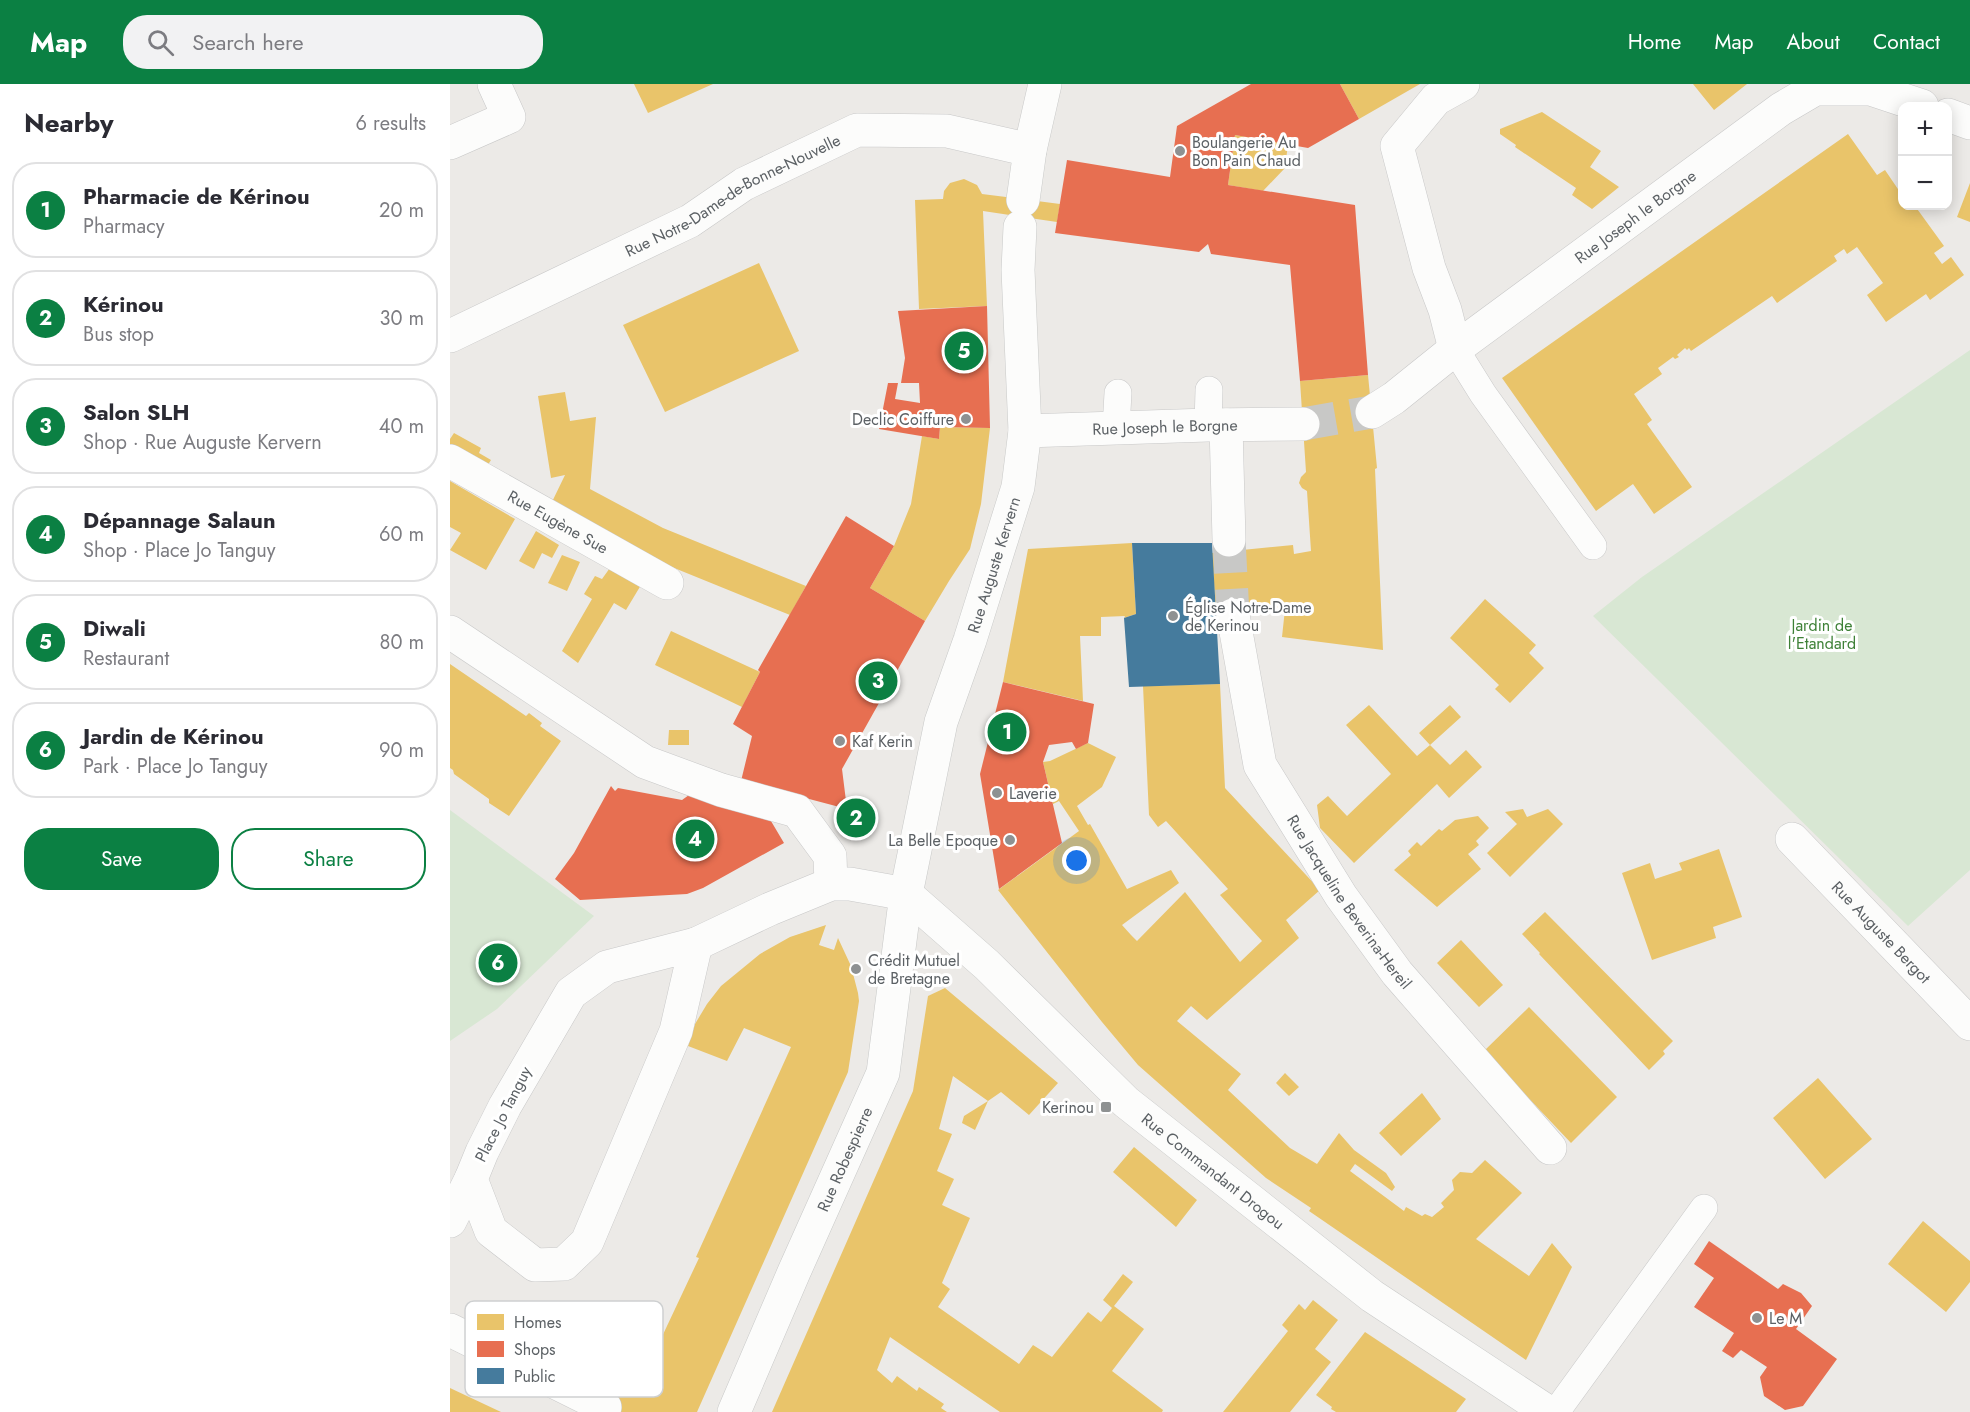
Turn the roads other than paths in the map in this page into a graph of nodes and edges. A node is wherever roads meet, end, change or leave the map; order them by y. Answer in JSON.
{"nodes":[{"id":1,"x":494,"y":84,"type":"edge"},
{"id":2,"x":1045,"y":84,"type":"edge"},
{"id":3,"x":1463,"y":84,"type":"edge"},
{"id":4,"x":1910,"y":102,"type":"edge"},
{"id":5,"x":1952,"y":117,"type":"edge"},
{"id":6,"x":1970,"y":123,"type":"edge"},
{"id":7,"x":450,"y":143,"type":"edge"},
{"id":8,"x":1030,"y":150,"type":"junction"},
{"id":9,"x":450,"y":336,"type":"edge"},
{"id":10,"x":1455,"y":349,"type":"junction"},
{"id":11,"x":1209,"y":390,"type":"dead end"},
{"id":12,"x":1118,"y":393,"type":"dead end"},
{"id":13,"x":1372,"y":412,"type":"tunnel mouth"},
{"id":14,"x":1303,"y":424,"type":"tunnel mouth"},
{"id":15,"x":1217,"y":425,"type":"junction"},
{"id":16,"x":1116,"y":428,"type":"junction"},
{"id":17,"x":1025,"y":431,"type":"junction"},
{"id":18,"x":450,"y":461,"type":"edge"},
{"id":19,"x":1229,"y":540,"type":"tunnel mouth"},
{"id":20,"x":1593,"y":546,"type":"dead end"},
{"id":21,"x":667,"y":583,"type":"dead end"},
{"id":22,"x":1233,"y":615,"type":"tunnel mouth"},
{"id":23,"x":450,"y":632,"type":"edge"},
{"id":24,"x":1792,"y":839,"type":"dead end"},
{"id":25,"x":831,"y":884,"type":"junction"},
{"id":26,"x":906,"y":894,"type":"junction"},
{"id":27,"x":696,"y":944,"type":"junction"},
{"id":28,"x":1970,"y":1024,"type":"edge"},
{"id":29,"x":1550,"y":1148,"type":"dead end"},
{"id":30,"x":471,"y":1179,"type":"junction"},
{"id":31,"x":1704,"y":1208,"type":"dead end"},
{"id":32,"x":450,"y":1221,"type":"edge"},
{"id":33,"x":450,"y":1330,"type":"edge"},
{"id":34,"x":465,"y":1337,"type":"edge"},
{"id":35,"x":585,"y":1397,"type":"edge"},
{"id":36,"x":605,"y":1407,"type":"dead end"},
{"id":37,"x":735,"y":1412,"type":"edge"},
{"id":38,"x":1548,"y":1412,"type":"edge"},
{"id":39,"x":1556,"y":1412,"type":"edge"}],
"edges":[{"from":1,"to":7,"type":"street"},
{"from":2,"to":8,"type":"street","name":"Rue Auguste Kervern"},
{"from":3,"to":10,"type":"street"},
{"from":4,"to":10,"type":"street","name":"Rue Joseph le Borgne"},
{"from":5,"to":6,"type":"street"},
{"from":8,"to":9,"type":"street","name":"Rue Notre-Dame-de-Bonne-Nouvelle"},
{"from":8,"to":17,"type":"street","name":"Rue Auguste Kervern"},
{"from":10,"to":13,"type":"street","name":"Rue Joseph le Borgne"},
{"from":10,"to":20,"type":"lane"},
{"from":11,"to":15,"type":"lane"},
{"from":12,"to":16,"type":"lane"},
{"from":14,"to":15,"type":"street","name":"Rue Joseph le Borgne"},
{"from":15,"to":16,"type":"street","name":"Rue Joseph le Borgne"},
{"from":15,"to":19,"type":"street"},
{"from":16,"to":17,"type":"street","name":"Rue Joseph le Borgne"},
{"from":17,"to":26,"type":"street","name":"Rue Auguste Kervern"},
{"from":18,"to":21,"type":"street","name":"Rue Eugène Sue"},
{"from":22,"to":29,"type":"street","name":"Rue Jacqueline Beverina-Hereil"},
{"from":23,"to":25,"type":"street"},
{"from":24,"to":28,"type":"street","name":"Rue Auguste Bergot"},
{"from":25,"to":26,"type":"street","name":"Place Jo Tanguy"},
{"from":25,"to":27,"type":"street","name":"Place Jo Tanguy"},
{"from":26,"to":37,"type":"street","name":"Rue Robespierre"},
{"from":26,"to":38,"type":"street","name":"Rue Commandant Drogou"},
{"from":27,"to":30,"type":"street","name":"Place Jo Tanguy"},
{"from":27,"to":30,"type":"street","name":"Place Jo Tanguy"},
{"from":30,"to":32,"type":"street"},
{"from":31,"to":39,"type":"lane"},
{"from":33,"to":34,"type":"street"},
{"from":35,"to":36,"type":"street"}]}
